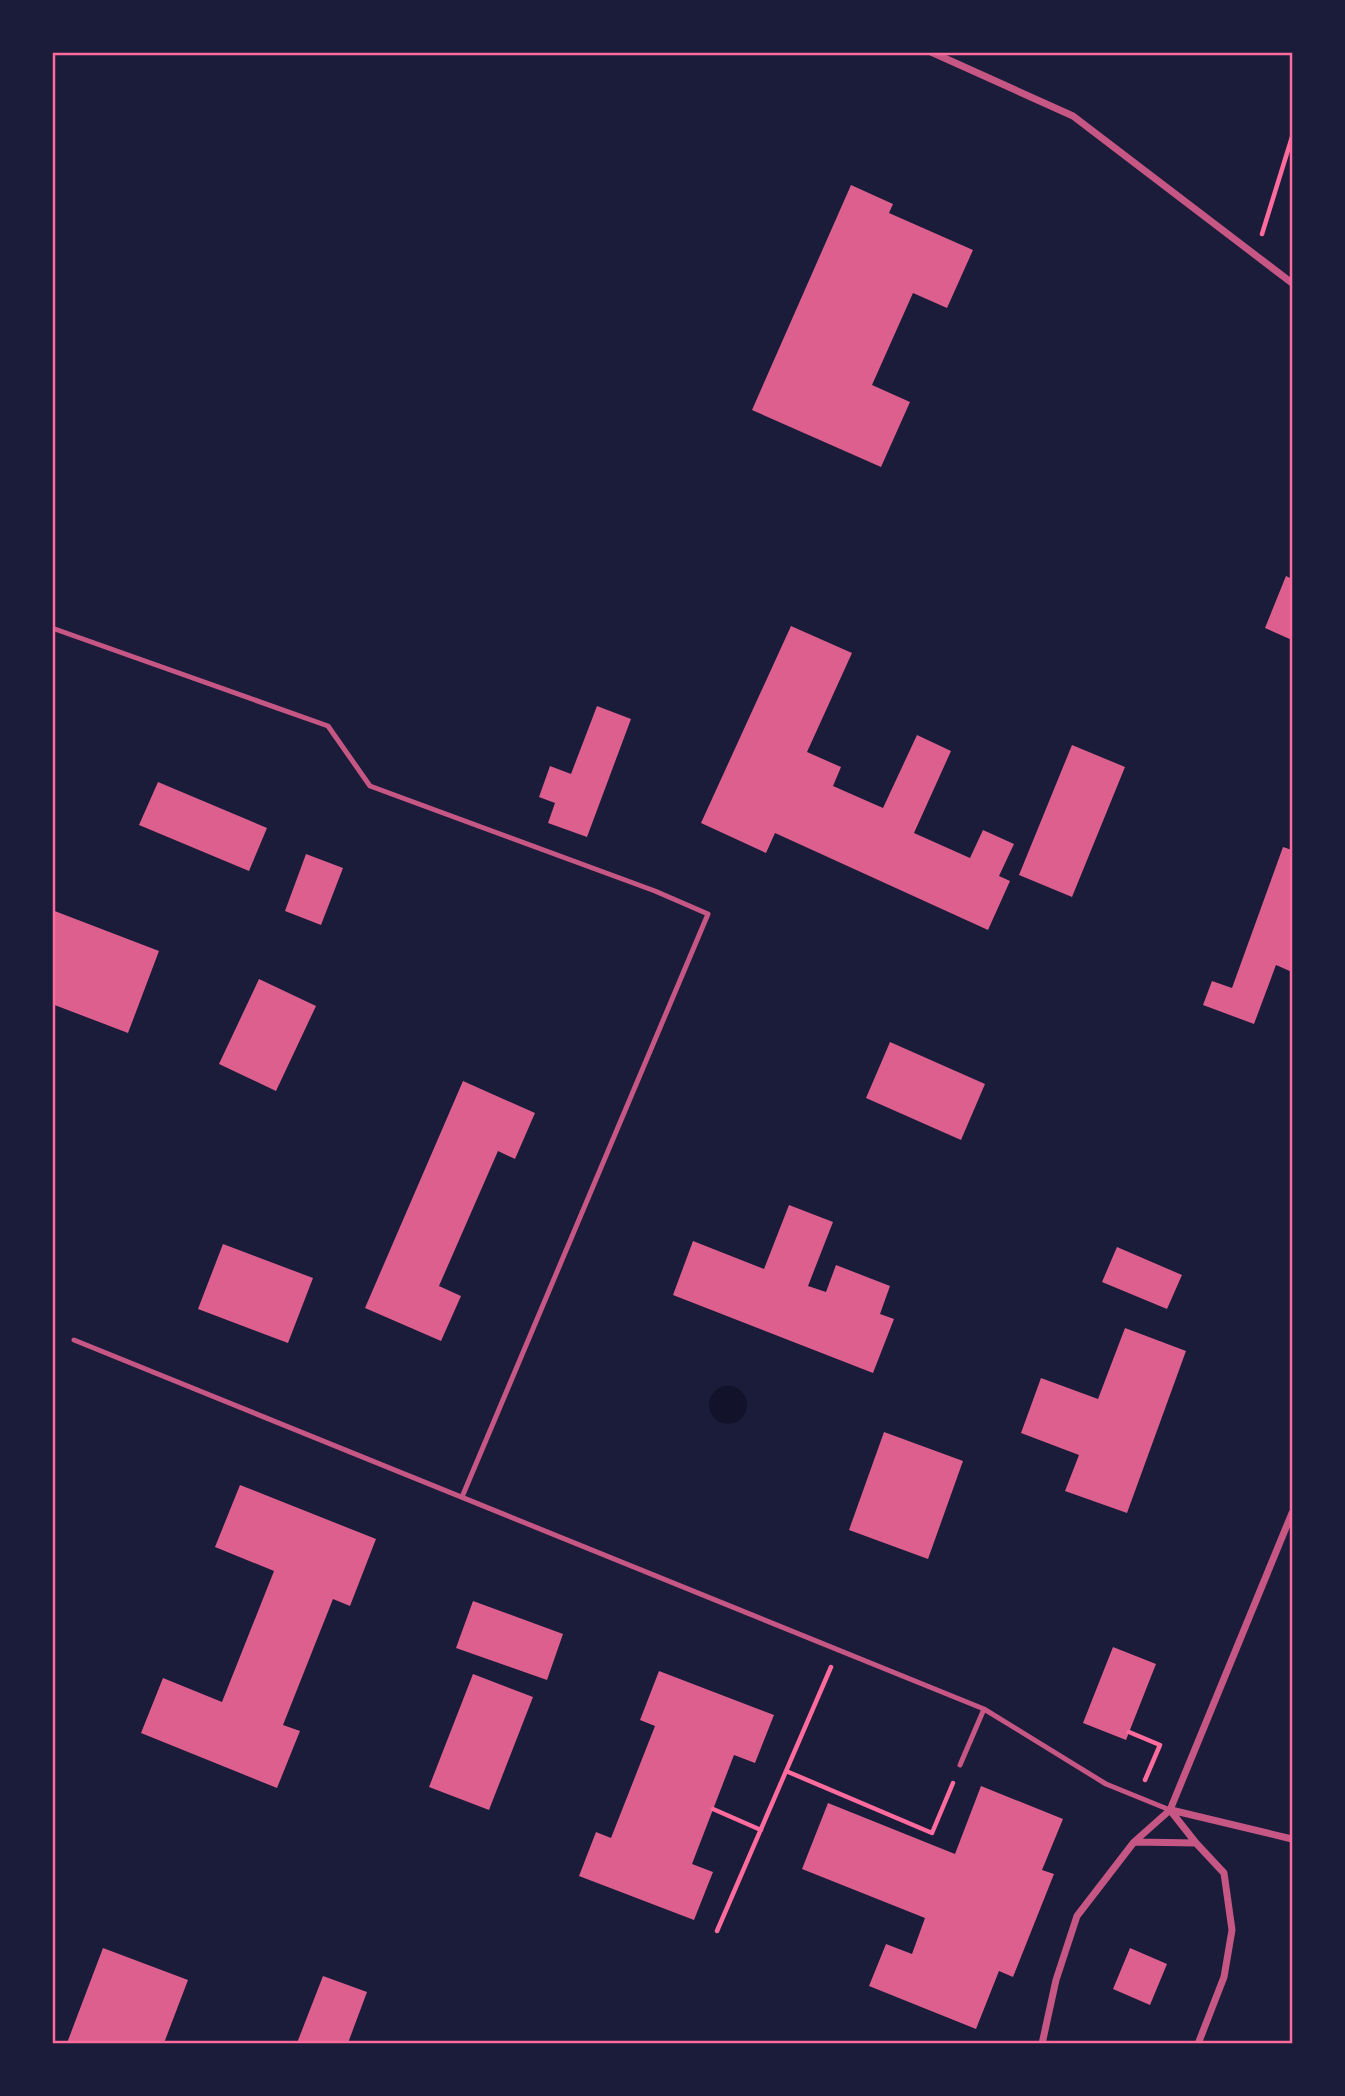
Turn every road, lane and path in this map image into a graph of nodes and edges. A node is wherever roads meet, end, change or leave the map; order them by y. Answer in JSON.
{"nodes":[{"id":1,"x":931,"y":52,"type":"edge"},
{"id":2,"x":1293,"y":137,"type":"edge"},
{"id":3,"x":1255,"y":255,"type":"junction"},
{"id":4,"x":1293,"y":283,"type":"edge"},
{"id":5,"x":52,"y":628,"type":"edge"},
{"id":6,"x":74,"y":1340,"type":"dead end"},
{"id":7,"x":462,"y":1497,"type":"junction"},
{"id":8,"x":1293,"y":1513,"type":"edge"},
{"id":9,"x":838,"y":1650,"type":"junction"},
{"id":10,"x":984,"y":1709,"type":"junction"},
{"id":11,"x":1129,"y":1732,"type":"dead end"},
{"id":12,"x":960,"y":1765,"type":"joint"},
{"id":13,"x":786,"y":1771,"type":"junction"},
{"id":14,"x":1138,"y":1797,"type":"junction"},
{"id":15,"x":713,"y":1810,"type":"dead end"},
{"id":16,"x":1170,"y":1810,"type":"junction"},
{"id":17,"x":761,"y":1830,"type":"junction"},
{"id":18,"x":1293,"y":1839,"type":"edge"},
{"id":19,"x":1134,"y":1842,"type":"junction"},
{"id":20,"x":1196,"y":1843,"type":"junction"},
{"id":21,"x":717,"y":1931,"type":"dead end"},
{"id":22,"x":1043,"y":2042,"type":"edge"},
{"id":23,"x":1198,"y":2043,"type":"edge"}],
"edges":[{"from":1,"to":3,"type":"street"},
{"from":2,"to":3,"type":"path"},
{"from":3,"to":4,"type":"street"},
{"from":5,"to":7,"type":"lane"},
{"from":6,"to":7,"type":"lane"},
{"from":7,"to":9,"type":"lane"},
{"from":8,"to":16,"type":"street"},
{"from":9,"to":10,"type":"lane"},
{"from":9,"to":13,"type":"path"},
{"from":10,"to":12,"type":"lane"},
{"from":10,"to":14,"type":"lane"},
{"from":11,"to":14,"type":"path"},
{"from":12,"to":13,"type":"path"},
{"from":13,"to":17,"type":"path"},
{"from":14,"to":16,"type":"lane"},
{"from":15,"to":17,"type":"path"},
{"from":16,"to":18,"type":"street"},
{"from":16,"to":19,"type":"street"},
{"from":16,"to":20,"type":"street"},
{"from":17,"to":21,"type":"path"},
{"from":19,"to":20,"type":"street"},
{"from":19,"to":22,"type":"street"},
{"from":20,"to":23,"type":"street"}]}
